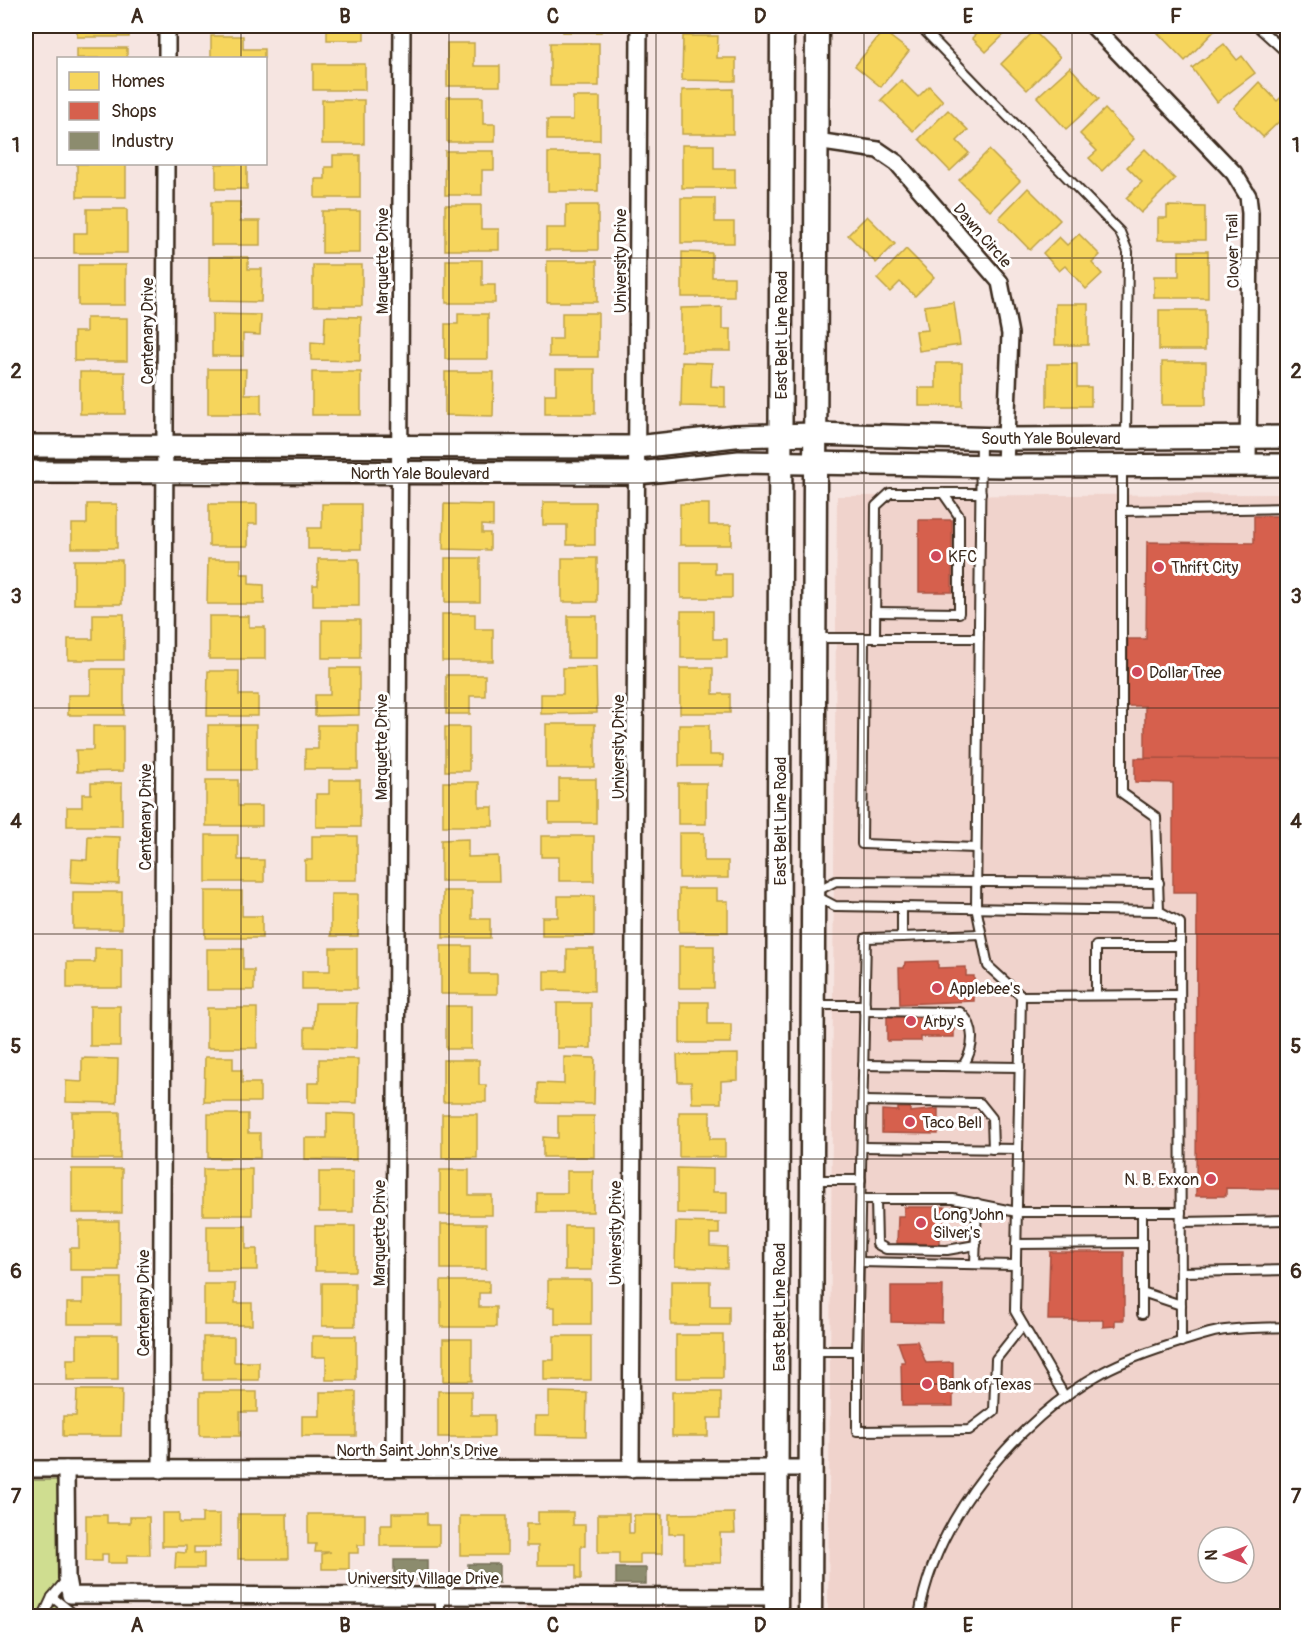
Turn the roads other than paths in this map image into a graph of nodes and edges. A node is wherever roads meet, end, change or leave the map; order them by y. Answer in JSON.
{"nodes":[{"id":1,"x":167,"y":26,"type":"edge"},
{"id":2,"x":402,"y":26,"type":"edge"},
{"id":3,"x":639,"y":26,"type":"edge"},
{"id":4,"x":782,"y":26,"type":"edge"},
{"id":5,"x":817,"y":26,"type":"edge"},
{"id":6,"x":920,"y":26,"type":"edge"},
{"id":7,"x":1093,"y":26,"type":"edge"},
{"id":8,"x":1257,"y":26,"type":"edge"},
{"id":9,"x":1287,"y":54,"type":"edge"},
{"id":10,"x":166,"y":57,"type":"edge"},
{"id":11,"x":816,"y":141,"type":"junction"},
{"id":12,"x":166,"y":165,"type":"edge"},
{"id":13,"x":814,"y":434,"type":"junction"},
{"id":14,"x":781,"y":435,"type":"junction"},
{"id":15,"x":1248,"y":437,"type":"junction"},
{"id":16,"x":1287,"y":437,"type":"edge"},
{"id":17,"x":981,"y":438,"type":"junction"},
{"id":18,"x":1126,"y":438,"type":"junction"},
{"id":19,"x":1005,"y":439,"type":"junction"},
{"id":20,"x":26,"y":446,"type":"edge"},
{"id":21,"x":164,"y":446,"type":"junction"},
{"id":22,"x":399,"y":447,"type":"junction"},
{"id":23,"x":637,"y":447,"type":"junction"},
{"id":24,"x":780,"y":462,"type":"junction"},
{"id":25,"x":815,"y":462,"type":"junction"},
{"id":26,"x":1248,"y":465,"type":"junction"},
{"id":27,"x":1287,"y":465,"type":"edge"},
{"id":28,"x":981,"y":466,"type":"junction"},
{"id":29,"x":1005,"y":466,"type":"junction"},
{"id":30,"x":1122,"y":466,"type":"junction"},
{"id":31,"x":26,"y":472,"type":"edge"},
{"id":32,"x":164,"y":472,"type":"junction"},
{"id":33,"x":400,"y":473,"type":"junction"},
{"id":34,"x":638,"y":473,"type":"junction"},
{"id":35,"x":981,"y":493,"type":"junction"},
{"id":36,"x":943,"y":494,"type":"junction"},
{"id":37,"x":1287,"y":508,"type":"edge"},
{"id":38,"x":1122,"y":511,"type":"junction"},
{"id":39,"x":875,"y":612,"type":"junction"},
{"id":40,"x":814,"y":638,"type":"junction"},
{"id":41,"x":864,"y":638,"type":"junction"},
{"id":42,"x":875,"y":638,"type":"junction"},
{"id":43,"x":979,"y":638,"type":"junction"},
{"id":44,"x":976,"y":848,"type":"junction"},
{"id":45,"x":975,"y":882,"type":"junction"},
{"id":46,"x":1159,"y":883,"type":"junction"},
{"id":47,"x":780,"y":894,"type":"junction"},
{"id":48,"x":812,"y":894,"type":"junction"},
{"id":49,"x":902,"y":907,"type":"junction"},
{"id":50,"x":976,"y":907,"type":"junction"},
{"id":51,"x":1159,"y":911,"type":"junction"},
{"id":52,"x":981,"y":934,"type":"junction"},
{"id":53,"x":902,"y":937,"type":"junction"},
{"id":54,"x":1180,"y":946,"type":"junction"},
{"id":55,"x":1096,"y":995,"type":"junction"},
{"id":56,"x":1180,"y":995,"type":"junction"},
{"id":57,"x":1022,"y":996,"type":"junction"},
{"id":58,"x":812,"y":1005,"type":"junction"},
{"id":59,"x":865,"y":1008,"type":"junction"},
{"id":60,"x":863,"y":1065,"type":"junction"},
{"id":61,"x":963,"y":1066,"type":"junction"},
{"id":62,"x":1020,"y":1067,"type":"junction"},
{"id":63,"x":863,"y":1101,"type":"junction"},
{"id":64,"x":862,"y":1147,"type":"junction"},
{"id":65,"x":993,"y":1149,"type":"junction"},
{"id":66,"x":1018,"y":1149,"type":"junction"},
{"id":67,"x":811,"y":1180,"type":"junction"},
{"id":68,"x":861,"y":1180,"type":"junction"},
{"id":69,"x":861,"y":1198,"type":"junction"},
{"id":70,"x":876,"y":1198,"type":"junction"},
{"id":71,"x":977,"y":1203,"type":"junction"},
{"id":72,"x":1017,"y":1212,"type":"junction"},
{"id":73,"x":1142,"y":1212,"type":"junction"},
{"id":74,"x":1181,"y":1212,"type":"junction"},
{"id":75,"x":1287,"y":1220,"type":"edge"},
{"id":76,"x":1181,"y":1222,"type":"junction"},
{"id":77,"x":1142,"y":1243,"type":"junction"},
{"id":78,"x":1016,"y":1244,"type":"junction"},
{"id":79,"x":976,"y":1245,"type":"junction"},
{"id":80,"x":859,"y":1262,"type":"junction"},
{"id":81,"x":975,"y":1264,"type":"junction"},
{"id":82,"x":1016,"y":1265,"type":"junction"},
{"id":83,"x":1287,"y":1270,"type":"edge"},
{"id":84,"x":1181,"y":1272,"type":"junction"},
{"id":85,"x":1142,"y":1292,"type":"junction"},
{"id":86,"x":1182,"y":1305,"type":"junction"},
{"id":87,"x":1142,"y":1314,"type":"dead end"},
{"id":88,"x":1023,"y":1325,"type":"junction"},
{"id":89,"x":1287,"y":1327,"type":"edge"},
{"id":90,"x":1182,"y":1342,"type":"junction"},
{"id":91,"x":810,"y":1351,"type":"junction"},
{"id":92,"x":857,"y":1351,"type":"junction"},
{"id":93,"x":1065,"y":1397,"type":"junction"},
{"id":94,"x":394,"y":1468,"type":"junction"},
{"id":95,"x":778,"y":1468,"type":"junction"},
{"id":96,"x":809,"y":1468,"type":"junction"},
{"id":97,"x":26,"y":1469,"type":"edge"},
{"id":98,"x":66,"y":1469,"type":"junction"},
{"id":99,"x":631,"y":1469,"type":"junction"},
{"id":100,"x":161,"y":1470,"type":"junction"},
{"id":101,"x":67,"y":1578,"type":"junction"},
{"id":102,"x":440,"y":1596,"type":"junction"},
{"id":103,"x":52,"y":1597,"type":"junction"},
{"id":104,"x":776,"y":1606,"type":"edge"},
{"id":105,"x":43,"y":1617,"type":"edge"},
{"id":106,"x":76,"y":1617,"type":"edge"},
{"id":107,"x":440,"y":1617,"type":"edge"},
{"id":108,"x":810,"y":1617,"type":"edge"},
{"id":109,"x":919,"y":1617,"type":"edge"}],
"edges":[{"from":1,"to":10,"type":"street"},
{"from":2,"to":22,"type":"street","name":"Marquette Drive"},
{"from":3,"to":23,"type":"street","name":"University Drive"},
{"from":4,"to":14,"type":"main road","name":"East Belt Line Road"},
{"from":5,"to":11,"type":"main road","name":"East Belt Line Road"},
{"from":6,"to":18,"type":"lane"},
{"from":7,"to":15,"type":"street","name":"Clover Trail"},
{"from":8,"to":9,"type":"lane"},
{"from":11,"to":13,"type":"main road","name":"East Belt Line Road"},
{"from":11,"to":19,"type":"street","name":"Dawn Circle"},
{"from":12,"to":21,"type":"street","name":"Centenary Drive"},
{"from":13,"to":14,"type":"street","name":"North Yale Boulevard"},
{"from":13,"to":17,"type":"street","name":"South Yale Boulevard"},
{"from":13,"to":25,"type":"main road","name":"East Belt Line Road"},
{"from":14,"to":23,"type":"street","name":"North Yale Boulevard"},
{"from":14,"to":24,"type":"main road","name":"East Belt Line Road"},
{"from":15,"to":16,"type":"street","name":"South Yale Boulevard"},
{"from":15,"to":18,"type":"street","name":"South Yale Boulevard"},
{"from":15,"to":26,"type":"street","name":"Clover Trail"},
{"from":17,"to":19,"type":"street","name":"South Yale Boulevard"},
{"from":17,"to":28,"type":"lane"},
{"from":18,"to":19,"type":"street","name":"South Yale Boulevard"},
{"from":19,"to":29,"type":"street","name":"Dawn Circle"},
{"from":20,"to":21,"type":"street","name":"North Yale Boulevard"},
{"from":21,"to":22,"type":"street","name":"North Yale Boulevard"},
{"from":21,"to":32,"type":"street","name":"Centenary Drive"},
{"from":22,"to":23,"type":"street","name":"North Yale Boulevard"},
{"from":22,"to":33,"type":"street","name":"Marquette Drive"},
{"from":23,"to":34,"type":"street","name":"University Drive"},
{"from":24,"to":25,"type":"street","name":"North Yale Boulevard"},
{"from":24,"to":34,"type":"street","name":"North Yale Boulevard"},
{"from":24,"to":47,"type":"main road","name":"East Belt Line Road"},
{"from":25,"to":28,"type":"street","name":"South Yale Boulevard"},
{"from":25,"to":40,"type":"main road","name":"East Belt Line Road"},
{"from":26,"to":27,"type":"street","name":"South Yale Boulevard"},
{"from":26,"to":30,"type":"street","name":"South Yale Boulevard"},
{"from":28,"to":29,"type":"street","name":"South Yale Boulevard"},
{"from":28,"to":35,"type":"lane"},
{"from":29,"to":30,"type":"street","name":"South Yale Boulevard"},
{"from":30,"to":38,"type":"lane"},
{"from":31,"to":32,"type":"street","name":"North Yale Boulevard"},
{"from":32,"to":33,"type":"street","name":"North Yale Boulevard"},
{"from":32,"to":100,"type":"street","name":"Centenary Drive"},
{"from":33,"to":34,"type":"street","name":"North Yale Boulevard"},
{"from":33,"to":94,"type":"street","name":"Marquette Drive"},
{"from":34,"to":99,"type":"street","name":"University Drive"},
{"from":35,"to":36,"type":"lane"},
{"from":35,"to":43,"type":"lane"},
{"from":36,"to":39,"type":"lane"},
{"from":36,"to":39,"type":"lane"},
{"from":37,"to":38,"type":"lane"},
{"from":38,"to":46,"type":"lane"},
{"from":39,"to":42,"type":"lane"},
{"from":40,"to":41,"type":"lane"},
{"from":40,"to":48,"type":"main road","name":"East Belt Line Road"},
{"from":41,"to":42,"type":"lane"},
{"from":41,"to":44,"type":"lane"},
{"from":42,"to":43,"type":"lane"},
{"from":43,"to":44,"type":"lane"},
{"from":44,"to":45,"type":"lane"},
{"from":45,"to":46,"type":"lane"},
{"from":45,"to":48,"type":"lane"},
{"from":45,"to":50,"type":"lane"},
{"from":46,"to":51,"type":"lane"},
{"from":47,"to":48,"type":"main road"},
{"from":47,"to":95,"type":"main road","name":"East Belt Line Road"},
{"from":48,"to":49,"type":"lane"},
{"from":48,"to":58,"type":"main road","name":"East Belt Line Road"},
{"from":49,"to":50,"type":"lane"},
{"from":49,"to":53,"type":"lane"},
{"from":50,"to":51,"type":"lane"},
{"from":50,"to":52,"type":"lane"},
{"from":51,"to":54,"type":"lane"},
{"from":52,"to":53,"type":"lane"},
{"from":52,"to":57,"type":"lane"},
{"from":53,"to":59,"type":"lane"},
{"from":54,"to":55,"type":"lane"},
{"from":54,"to":56,"type":"lane"},
{"from":55,"to":56,"type":"lane"},
{"from":55,"to":57,"type":"lane"},
{"from":56,"to":74,"type":"lane"},
{"from":57,"to":62,"type":"lane"},
{"from":58,"to":59,"type":"lane"},
{"from":58,"to":67,"type":"main road","name":"East Belt Line Road"},
{"from":59,"to":60,"type":"lane"},
{"from":59,"to":61,"type":"lane"},
{"from":60,"to":61,"type":"lane"},
{"from":60,"to":63,"type":"lane"},
{"from":61,"to":62,"type":"lane"},
{"from":62,"to":66,"type":"lane"},
{"from":63,"to":64,"type":"lane"},
{"from":63,"to":65,"type":"lane"},
{"from":64,"to":65,"type":"lane"},
{"from":64,"to":68,"type":"lane"},
{"from":65,"to":66,"type":"lane"},
{"from":66,"to":72,"type":"lane"},
{"from":67,"to":68,"type":"lane"},
{"from":67,"to":91,"type":"main road","name":"East Belt Line Road"},
{"from":68,"to":69,"type":"lane"},
{"from":69,"to":70,"type":"lane"},
{"from":69,"to":80,"type":"lane"},
{"from":70,"to":71,"type":"lane"},
{"from":70,"to":79,"type":"lane"},
{"from":71,"to":72,"type":"lane"},
{"from":71,"to":79,"type":"lane"},
{"from":72,"to":73,"type":"lane"},
{"from":72,"to":78,"type":"lane"},
{"from":73,"to":74,"type":"lane"},
{"from":73,"to":77,"type":"lane"},
{"from":74,"to":76,"type":"lane"},
{"from":75,"to":76,"type":"lane"},
{"from":76,"to":84,"type":"lane"},
{"from":77,"to":78,"type":"lane"},
{"from":77,"to":85,"type":"lane"},
{"from":78,"to":82,"type":"lane"},
{"from":79,"to":81,"type":"lane"},
{"from":80,"to":81,"type":"lane"},
{"from":80,"to":92,"type":"lane"},
{"from":81,"to":82,"type":"lane"},
{"from":82,"to":88,"type":"lane"},
{"from":83,"to":84,"type":"lane"},
{"from":84,"to":86,"type":"lane"},
{"from":85,"to":86,"type":"lane"},
{"from":85,"to":87,"type":"lane"},
{"from":86,"to":90,"type":"lane"},
{"from":88,"to":92,"type":"lane"},
{"from":88,"to":93,"type":"lane"},
{"from":89,"to":90,"type":"lane"},
{"from":90,"to":93,"type":"lane"},
{"from":91,"to":92,"type":"lane"},
{"from":91,"to":96,"type":"main road","name":"East Belt Line Road"},
{"from":93,"to":109,"type":"lane"},
{"from":94,"to":99,"type":"street","name":"North Saint John's Drive"},
{"from":94,"to":100,"type":"street","name":"North Saint John's Drive"},
{"from":95,"to":96,"type":"street","name":"North Saint John's Drive"},
{"from":95,"to":99,"type":"street","name":"North Saint John's Drive"},
{"from":95,"to":104,"type":"main road","name":"East Belt Line Road"},
{"from":96,"to":108,"type":"main road","name":"East Belt Line Road"},
{"from":97,"to":98,"type":"street","name":"North Saint John's Drive"},
{"from":98,"to":100,"type":"street","name":"North Saint John's Drive"},
{"from":98,"to":101,"type":"street"},
{"from":101,"to":102,"type":"street","name":"University Village Drive"},
{"from":101,"to":103,"type":"lane"},
{"from":102,"to":104,"type":"street","name":"University Village Drive"},
{"from":102,"to":107,"type":"lane"},
{"from":103,"to":105,"type":"lane"},
{"from":103,"to":106,"type":"lane"}]}
